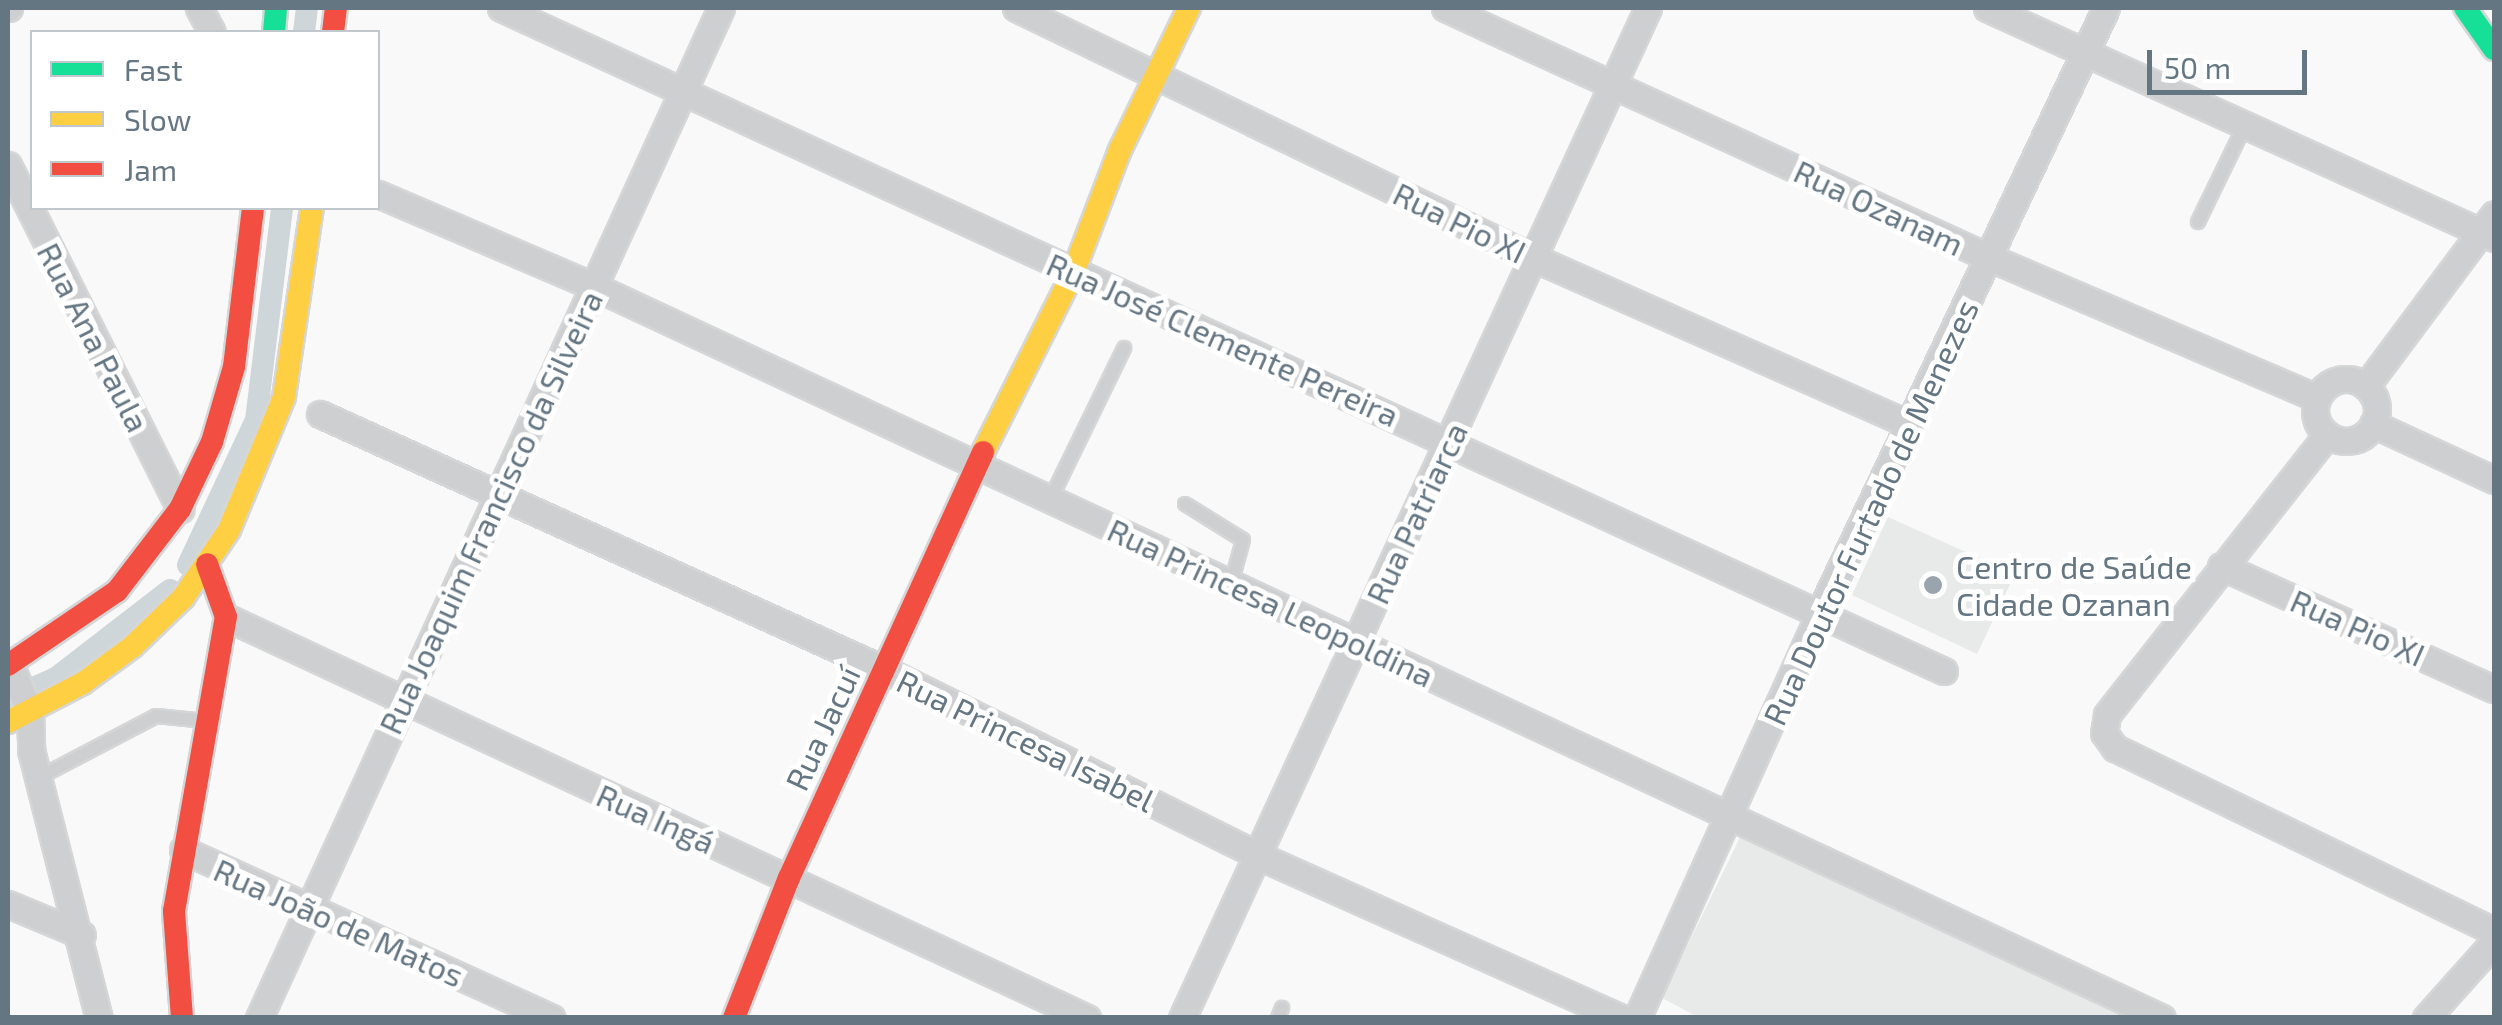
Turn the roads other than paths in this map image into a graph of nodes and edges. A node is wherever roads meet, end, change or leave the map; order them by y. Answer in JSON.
{"nodes":[{"id":1,"x":500,"y":8,"type":"edge"},
{"id":2,"x":721,"y":8,"type":"edge"},
{"id":3,"x":1016,"y":8,"type":"edge"},
{"id":4,"x":1189,"y":8,"type":"edge"},
{"id":5,"x":1445,"y":8,"type":"edge"},
{"id":6,"x":1648,"y":8,"type":"edge"},
{"id":7,"x":1987,"y":8,"type":"edge"},
{"id":8,"x":2106,"y":8,"type":"edge"},
{"id":9,"x":2465,"y":8,"type":"edge"},
{"id":10,"x":2494,"y":49,"type":"edge"},
{"id":11,"x":2084,"y":52,"type":"junction"},
{"id":12,"x":1156,"y":78,"type":"junction"},
{"id":13,"x":1615,"y":85,"type":"junction"},
{"id":14,"x":682,"y":90,"type":"junction"},
{"id":15,"x":2245,"y":125,"type":"junction"},
{"id":16,"x":8,"y":165,"type":"edge"},
{"id":17,"x":380,"y":195,"type":"edge"},
{"id":18,"x":30,"y":209,"type":"edge"},
{"id":19,"x":30,"y":210,"type":"edge"},
{"id":20,"x":253,"y":210,"type":"edge"},
{"id":21,"x":312,"y":210,"type":"edge"},
{"id":22,"x":2198,"y":222,"type":"dead end"},
{"id":23,"x":2490,"y":228,"type":"edge"},
{"id":24,"x":1534,"y":258,"type":"junction"},
{"id":25,"x":1988,"y":258,"type":"junction"},
{"id":26,"x":1064,"y":268,"type":"junction"},
{"id":27,"x":593,"y":286,"type":"junction"},
{"id":28,"x":1124,"y":348,"type":"dead end"},
{"id":29,"x":2366,"y":386,"type":"junction"},
{"id":30,"x":2316,"y":398,"type":"junction"},
{"id":31,"x":320,"y":414,"type":"dead end"},
{"id":32,"x":1909,"y":424,"type":"junction"},
{"id":33,"x":2373,"y":424,"type":"junction"},
{"id":34,"x":2327,"y":435,"type":"junction"},
{"id":35,"x":1450,"y":441,"type":"junction"},
{"id":36,"x":975,"y":468,"type":"junction"},
{"id":37,"x":2494,"y":480,"type":"edge"},
{"id":38,"x":498,"y":494,"type":"junction"},
{"id":39,"x":1050,"y":498,"type":"junction"},
{"id":40,"x":1186,"y":504,"type":"dead end"},
{"id":41,"x":180,"y":509,"type":"junction"},
{"id":42,"x":207,"y":564,"type":"junction"},
{"id":43,"x":2221,"y":566,"type":"junction"},
{"id":44,"x":1231,"y":584,"type":"junction"},
{"id":45,"x":1820,"y":612,"type":"junction"},
{"id":46,"x":226,"y":617,"type":"junction"},
{"id":47,"x":1356,"y":643,"type":"junction"},
{"id":48,"x":9,"y":664,"type":"edge"},
{"id":49,"x":885,"y":670,"type":"junction"},
{"id":50,"x":1944,"y":671,"type":"dead end"},
{"id":51,"x":2494,"y":689,"type":"edge"},
{"id":52,"x":402,"y":704,"type":"junction"},
{"id":53,"x":19,"y":717,"type":"edge"},
{"id":54,"x":209,"y":722,"type":"junction"},
{"id":55,"x":40,"y":777,"type":"junction"},
{"id":56,"x":1730,"y":816,"type":"junction"},
{"id":57,"x":182,"y":850,"type":"junction"},
{"id":58,"x":1259,"y":856,"type":"junction"},
{"id":59,"x":790,"y":878,"type":"junction"},
{"id":60,"x":8,"y":904,"type":"edge"},
{"id":61,"x":309,"y":910,"type":"junction"},
{"id":62,"x":2494,"y":931,"type":"edge"},
{"id":63,"x":82,"y":935,"type":"junction"},
{"id":64,"x":2494,"y":942,"type":"edge"},
{"id":65,"x":736,"y":1006,"type":"edge"},
{"id":66,"x":99,"y":1018,"type":"edge"},
{"id":67,"x":182,"y":1018,"type":"edge"},
{"id":68,"x":259,"y":1018,"type":"edge"},
{"id":69,"x":551,"y":1018,"type":"edge"},
{"id":70,"x":715,"y":1018,"type":"edge"},
{"id":71,"x":1088,"y":1018,"type":"edge"},
{"id":72,"x":1182,"y":1018,"type":"edge"},
{"id":73,"x":1622,"y":1018,"type":"edge"},
{"id":74,"x":1638,"y":1018,"type":"edge"},
{"id":75,"x":2162,"y":1018,"type":"edge"},
{"id":76,"x":2426,"y":1018,"type":"edge"}],
"edges":[{"from":1,"to":14,"type":"street","name":"Rua José Clemente Pereira"},
{"from":2,"to":14,"type":"street","name":"Rua Joaquim Francisco da Silveira"},
{"from":3,"to":12,"type":"street","name":"Rua Pio XI"},
{"from":4,"to":12,"type":"main road","name":"Rua Jacuí"},
{"from":5,"to":13,"type":"street","name":"Rua Ozanam"},
{"from":6,"to":13,"type":"street","name":"Rua Patriarca"},
{"from":7,"to":11,"type":"street"},
{"from":8,"to":11,"type":"street","name":"Rua Doutor Furtado de Menezes"},
{"from":9,"to":10,"type":"main road"},
{"from":11,"to":15,"type":"street"},
{"from":11,"to":25,"type":"street","name":"Rua Doutor Furtado de Menezes"},
{"from":12,"to":24,"type":"street","name":"Rua Pio XI"},
{"from":12,"to":26,"type":"main road","name":"Rua Jacuí"},
{"from":13,"to":24,"type":"street","name":"Rua Patriarca"},
{"from":13,"to":25,"type":"street","name":"Rua Ozanam"},
{"from":14,"to":26,"type":"street","name":"Rua José Clemente Pereira"},
{"from":14,"to":27,"type":"street","name":"Rua Joaquim Francisco da Silveira"},
{"from":15,"to":22,"type":"lane"},
{"from":15,"to":23,"type":"street"},
{"from":16,"to":18,"type":"street","name":"Rua Ana Paula"},
{"from":17,"to":27,"type":"street","name":"Rua Princesa Leopoldina"},
{"from":19,"to":41,"type":"street","name":"Rua Ana Paula"},
{"from":20,"to":41,"type":"main road"},
{"from":21,"to":42,"type":"main road"},
{"from":23,"to":29,"type":"street"},
{"from":24,"to":32,"type":"street","name":"Rua Pio XI"},
{"from":24,"to":35,"type":"street","name":"Rua Patriarca"},
{"from":25,"to":30,"type":"street","name":"Rua Ozanam"},
{"from":25,"to":32,"type":"street","name":"Rua Doutor Furtado de Menezes"},
{"from":26,"to":35,"type":"street","name":"Rua José Clemente Pereira"},
{"from":26,"to":36,"type":"main road","name":"Rua Jacuí"},
{"from":27,"to":36,"type":"street","name":"Rua Princesa Leopoldina"},
{"from":27,"to":38,"type":"street","name":"Rua Joaquim Francisco da Silveira"},
{"from":28,"to":39,"type":"lane"},
{"from":29,"to":30,"type":"street"},
{"from":29,"to":33,"type":"street"},
{"from":30,"to":34,"type":"street"},
{"from":31,"to":38,"type":"street","name":"Rua Princesa Isabel"},
{"from":32,"to":45,"type":"street","name":"Rua Doutor Furtado de Menezes"},
{"from":33,"to":34,"type":"street"},
{"from":33,"to":37,"type":"street"},
{"from":34,"to":43,"type":"street"},
{"from":35,"to":45,"type":"street","name":"Rua José Clemente Pereira"},
{"from":35,"to":47,"type":"street","name":"Rua Patriarca"},
{"from":36,"to":39,"type":"street","name":"Rua Princesa Leopoldina"},
{"from":36,"to":49,"type":"main road","name":"Rua Jacuí"},
{"from":38,"to":49,"type":"street","name":"Rua Princesa Isabel"},
{"from":38,"to":52,"type":"street","name":"Rua Joaquim Francisco da Silveira"},
{"from":39,"to":44,"type":"street","name":"Rua Princesa Leopoldina"},
{"from":40,"to":44,"type":"lane"},
{"from":41,"to":48,"type":"main road"},
{"from":42,"to":46,"type":"main road"},
{"from":42,"to":53,"type":"main road"},
{"from":43,"to":51,"type":"street","name":"Rua Pio XI"},
{"from":43,"to":62,"type":"street"},
{"from":44,"to":47,"type":"street","name":"Rua Princesa Leopoldina"},
{"from":45,"to":50,"type":"street","name":"Rua José Clemente Pereira"},
{"from":45,"to":56,"type":"street","name":"Rua Doutor Furtado de Menezes"},
{"from":46,"to":52,"type":"street","name":"Rua Ingá"},
{"from":46,"to":54,"type":"main road"},
{"from":47,"to":56,"type":"street","name":"Rua Princesa Leopoldina"},
{"from":47,"to":58,"type":"street","name":"Rua Patriarca"},
{"from":48,"to":53,"type":"street"},
{"from":49,"to":58,"type":"street","name":"Rua Princesa Isabel"},
{"from":49,"to":59,"type":"main road","name":"Rua Jacuí"},
{"from":52,"to":59,"type":"street","name":"Rua Ingá"},
{"from":52,"to":61,"type":"street","name":"Rua Joaquim Francisco da Silveira"},
{"from":53,"to":55,"type":"street"},
{"from":54,"to":55,"type":"lane"},
{"from":54,"to":57,"type":"main road"},
{"from":55,"to":63,"type":"street"},
{"from":56,"to":74,"type":"street","name":"Rua Doutor Furtado de Menezes"},
{"from":56,"to":75,"type":"street","name":"Rua Princesa Leopoldina"},
{"from":57,"to":61,"type":"street","name":"Rua João de Matos"},
{"from":57,"to":67,"type":"main road"},
{"from":58,"to":72,"type":"street","name":"Rua Patriarca"},
{"from":58,"to":73,"type":"street","name":"Rua Princesa Isabel"},
{"from":59,"to":65,"type":"main road","name":"Rua Jacuí"},
{"from":59,"to":71,"type":"street","name":"Rua Ingá"},
{"from":60,"to":63,"type":"street"},
{"from":61,"to":68,"type":"street","name":"Rua Joaquim Francisco da Silveira"},
{"from":61,"to":69,"type":"street","name":"Rua João de Matos"},
{"from":63,"to":66,"type":"street"},
{"from":64,"to":76,"type":"street"},
{"from":65,"to":70,"type":"street"}]}
